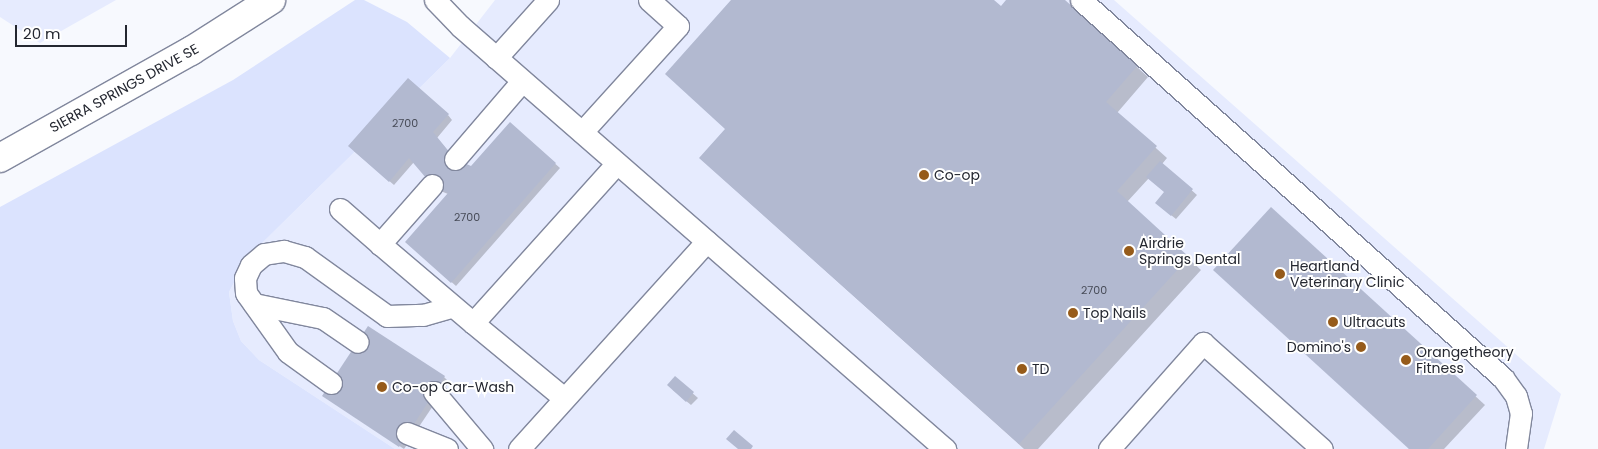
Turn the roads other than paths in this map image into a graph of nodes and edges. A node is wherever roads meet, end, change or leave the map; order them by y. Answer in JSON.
{"nodes":[{"id":1,"x":271,"y":0,"type":"edge"},
{"id":2,"x":435,"y":0,"type":"edge"},
{"id":3,"x":548,"y":0,"type":"edge"},
{"id":4,"x":649,"y":0,"type":"edge"},
{"id":5,"x":1081,"y":0,"type":"edge"},
{"id":6,"x":496,"y":58,"type":"junction"},
{"id":7,"x":522,"y":81,"type":"junction"},
{"id":8,"x":582,"y":132,"type":"junction"},
{"id":9,"x":0,"y":158,"type":"edge"},
{"id":10,"x":456,"y":159,"type":"dead end"},
{"id":11,"x":617,"y":163,"type":"junction"},
{"id":12,"x":432,"y":185,"type":"dead end"},
{"id":13,"x":340,"y":209,"type":"dead end"},
{"id":14,"x":706,"y":241,"type":"junction"},
{"id":15,"x":380,"y":244,"type":"junction"},
{"id":16,"x":254,"y":304,"type":"junction"},
{"id":17,"x":451,"y":307,"type":"junction"},
{"id":18,"x":473,"y":323,"type":"junction"},
{"id":19,"x":358,"y":342,"type":"dead end"},
{"id":20,"x":331,"y":383,"type":"dead end"},
{"id":21,"x":434,"y":392,"type":"dead end"},
{"id":22,"x":564,"y":398,"type":"junction"},
{"id":23,"x":407,"y":433,"type":"dead end"},
{"id":24,"x":447,"y":449,"type":"edge"},
{"id":25,"x":482,"y":449,"type":"edge"},
{"id":26,"x":518,"y":449,"type":"edge"},
{"id":27,"x":945,"y":449,"type":"edge"},
{"id":28,"x":1109,"y":449,"type":"edge"},
{"id":29,"x":1322,"y":449,"type":"edge"},
{"id":30,"x":1516,"y":449,"type":"edge"}],
"edges":[{"from":1,"to":9,"type":"street","name":"SIERRA SPRINGS DRIVE SE"},
{"from":2,"to":6,"type":"lane"},
{"from":3,"to":6,"type":"lane"},
{"from":4,"to":8,"type":"lane"},
{"from":5,"to":30,"type":"lane"},
{"from":6,"to":7,"type":"lane"},
{"from":7,"to":8,"type":"lane"},
{"from":7,"to":10,"type":"lane"},
{"from":8,"to":11,"type":"lane"},
{"from":11,"to":14,"type":"lane"},
{"from":11,"to":18,"type":"lane"},
{"from":12,"to":15,"type":"lane"},
{"from":13,"to":15,"type":"lane"},
{"from":14,"to":22,"type":"lane"},
{"from":14,"to":27,"type":"lane"},
{"from":15,"to":17,"type":"lane"},
{"from":16,"to":17,"type":"lane"},
{"from":16,"to":19,"type":"lane"},
{"from":16,"to":20,"type":"lane"},
{"from":17,"to":18,"type":"lane"},
{"from":18,"to":22,"type":"lane"},
{"from":21,"to":25,"type":"lane"},
{"from":22,"to":26,"type":"lane"},
{"from":23,"to":24,"type":"lane"},
{"from":28,"to":29,"type":"lane"}]}
